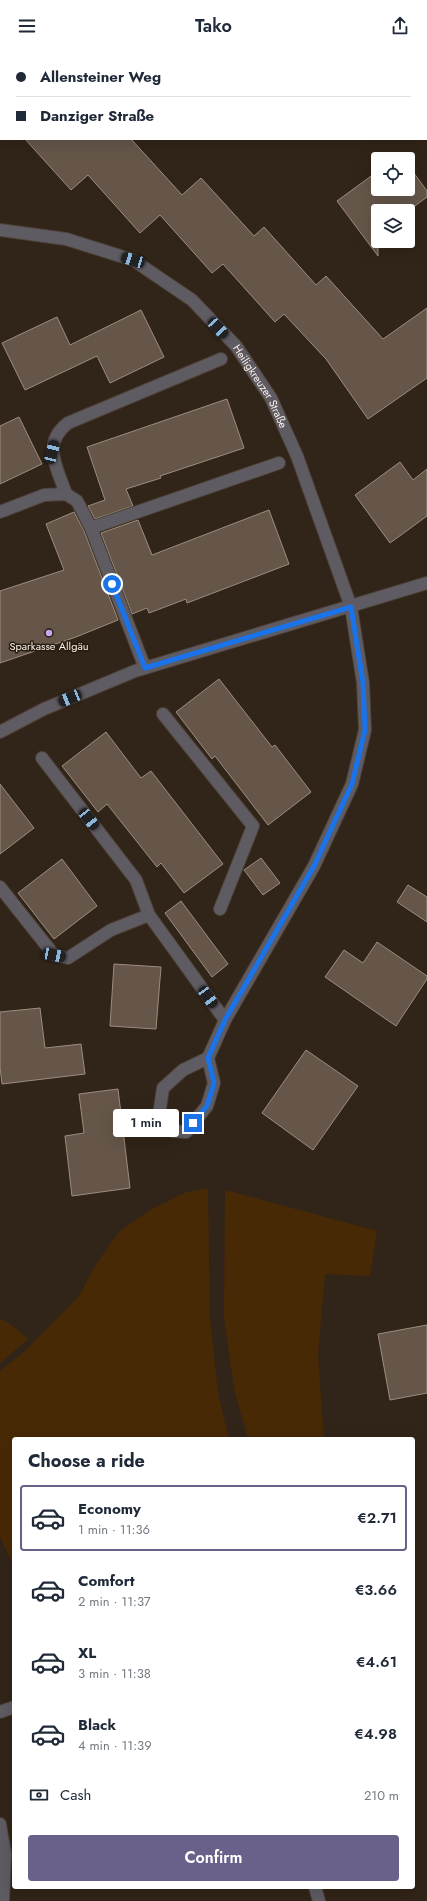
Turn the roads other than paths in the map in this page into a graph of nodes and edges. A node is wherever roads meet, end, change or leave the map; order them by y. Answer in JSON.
{"nodes":[{"id":1,"x":0,"y":230,"type":"edge"},
{"id":2,"x":221,"y":359,"type":"dead end"},
{"id":3,"x":278,"y":463,"type":"dead end"},
{"id":4,"x":66,"y":494,"type":"junction"},
{"id":5,"x":0,"y":512,"type":"edge"},
{"id":6,"x":91,"y":528,"type":"junction"},
{"id":7,"x":427,"y":583,"type":"edge"},
{"id":8,"x":351,"y":607,"type":"junction"},
{"id":9,"x":145,"y":668,"type":"junction"},
{"id":10,"x":163,"y":714,"type":"dead end"},
{"id":11,"x":0,"y":732,"type":"edge"},
{"id":12,"x":42,"y":758,"type":"dead end"},
{"id":13,"x":0,"y":887,"type":"edge"},
{"id":14,"x":220,"y":908,"type":"dead end"},
{"id":15,"x":149,"y":915,"type":"junction"},
{"id":16,"x":225,"y":1020,"type":"junction"},
{"id":17,"x":208,"y":1058,"type":"junction"},
{"id":18,"x":12,"y":1708,"type":"edge"},
{"id":19,"x":0,"y":1712,"type":"edge"},
{"id":20,"x":0,"y":1824,"type":"edge"},
{"id":21,"x":316,"y":1889,"type":"edge"},
{"id":22,"x":3,"y":1901,"type":"edge"},
{"id":23,"x":319,"y":1901,"type":"edge"}],
"edges":[{"from":1,"to":8,"type":"street","name":"Heiligkreuzer Straße"},
{"from":2,"to":4,"type":"street"},
{"from":3,"to":6,"type":"street"},
{"from":4,"to":5,"type":"street"},
{"from":4,"to":6,"type":"street"},
{"from":6,"to":9,"type":"street"},
{"from":7,"to":8,"type":"street"},
{"from":8,"to":9,"type":"street"},
{"from":8,"to":16,"type":"street","name":"Heiligkreuzer Straße"},
{"from":9,"to":11,"type":"street"},
{"from":10,"to":14,"type":"street"},
{"from":12,"to":15,"type":"street"},
{"from":13,"to":15,"type":"street"},
{"from":15,"to":16,"type":"street"},
{"from":16,"to":17,"type":"street","name":"Heiligkreuzer Straße"},
{"from":17,"to":17,"type":"street"},
{"from":18,"to":19,"type":"street"},
{"from":20,"to":22,"type":"street"},
{"from":21,"to":23,"type":"street"}]}
